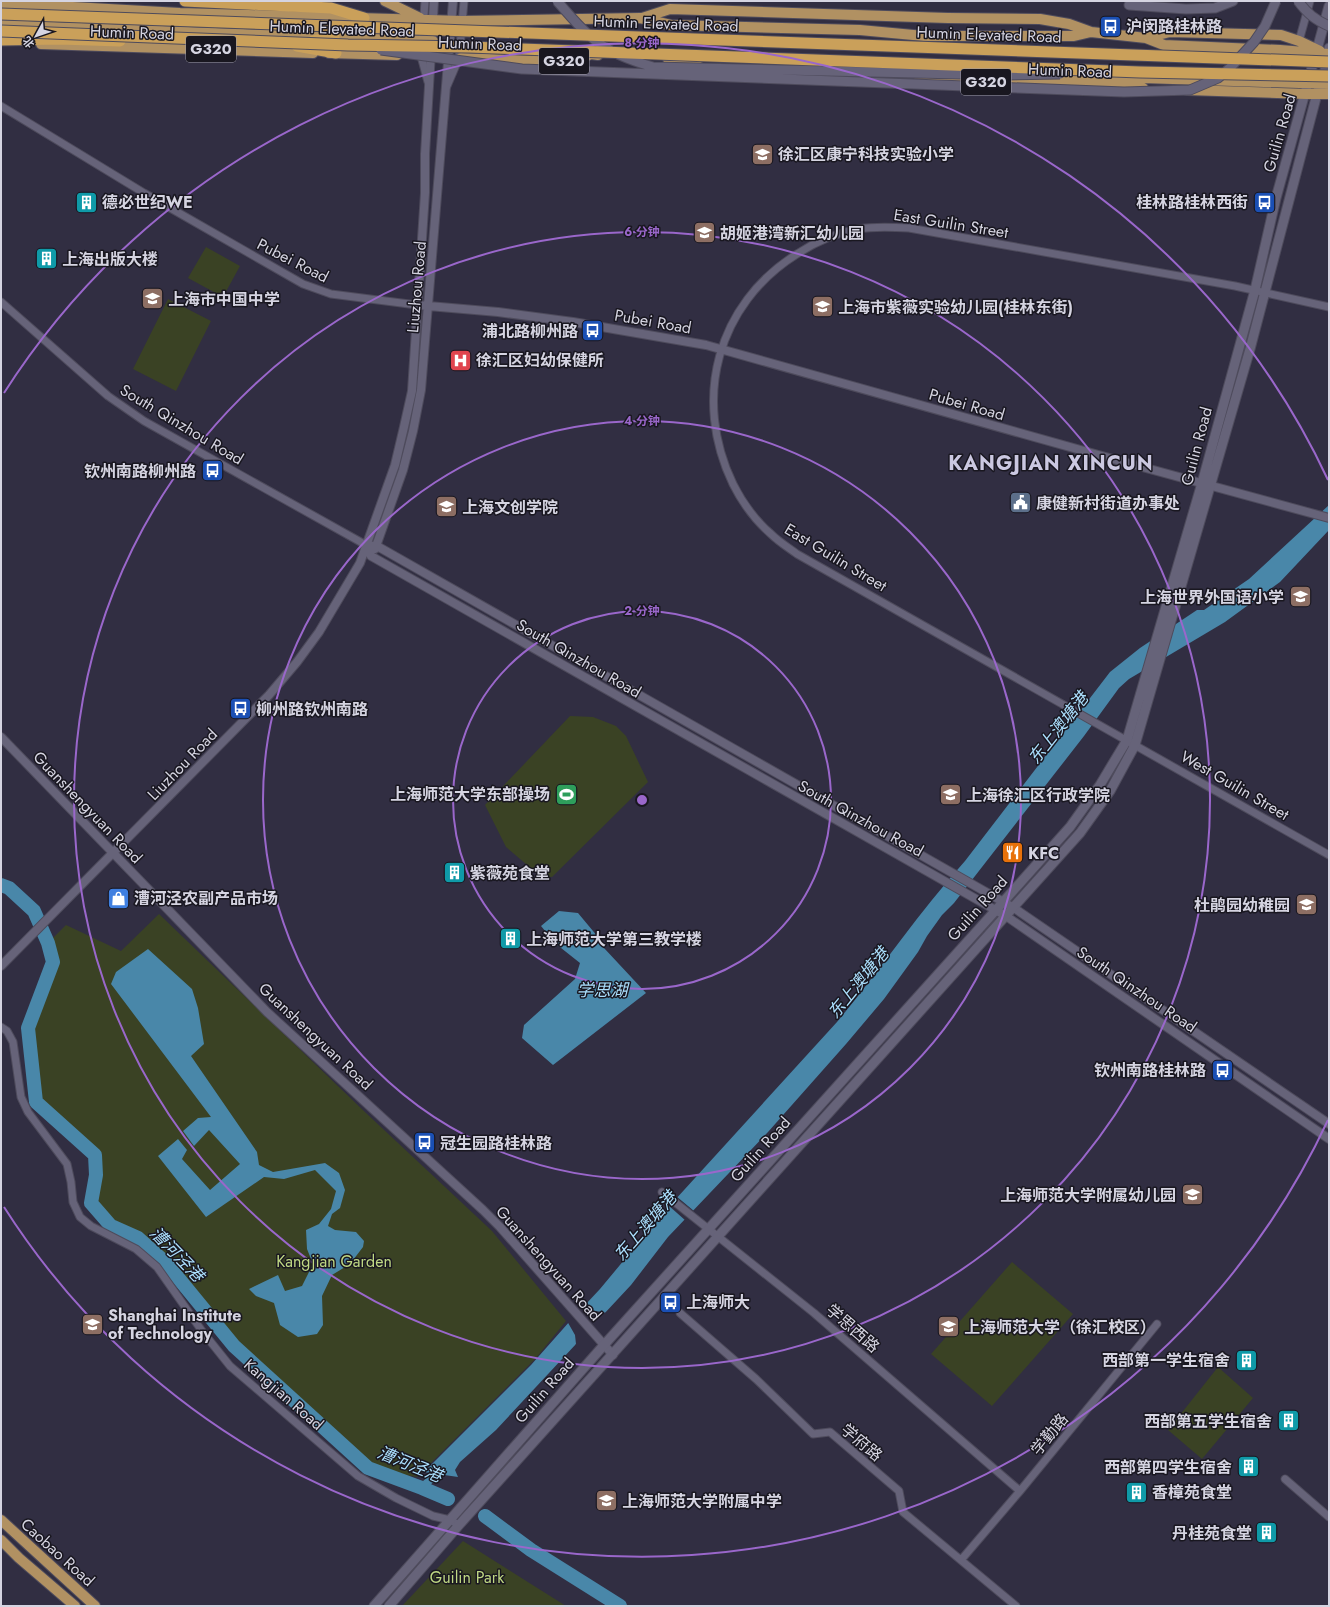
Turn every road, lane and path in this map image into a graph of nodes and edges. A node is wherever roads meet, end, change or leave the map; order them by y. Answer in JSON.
{"nodes":[{"id":1,"x":185,"y":1,"type":"edge"},
{"id":2,"x":385,"y":1,"type":"edge"},
{"id":3,"x":425,"y":1,"type":"edge"},
{"id":4,"x":434,"y":1,"type":"edge"},
{"id":5,"x":453,"y":1,"type":"edge"},
{"id":6,"x":464,"y":1,"type":"edge"},
{"id":7,"x":557,"y":1,"type":"edge"},
{"id":8,"x":1234,"y":1,"type":"edge"},
{"id":9,"x":1276,"y":1,"type":"edge"},
{"id":10,"x":1298,"y":1,"type":"edge"},
{"id":11,"x":1310,"y":1,"type":"edge"},
{"id":12,"x":1,"y":3,"type":"edge"},
{"id":13,"x":1128,"y":5,"type":"dead end"},
{"id":14,"x":1329,"y":6,"type":"edge"},
{"id":15,"x":1,"y":14,"type":"edge"},
{"id":16,"x":364,"y":18,"type":"junction"},
{"id":17,"x":640,"y":18,"type":"junction"},
{"id":18,"x":428,"y":20,"type":"junction"},
{"id":19,"x":451,"y":21,"type":"junction"},
{"id":20,"x":462,"y":21,"type":"junction"},
{"id":21,"x":1,"y":25,"type":"edge"},
{"id":22,"x":1329,"y":26,"type":"edge"},
{"id":23,"x":1,"y":31,"type":"edge"},
{"id":24,"x":1091,"y":32,"type":"junction"},
{"id":25,"x":334,"y":37,"type":"junction"},
{"id":26,"x":1146,"y":38,"type":"junction"},
{"id":27,"x":1,"y":40,"type":"edge"},
{"id":28,"x":427,"y":41,"type":"junction"},
{"id":29,"x":1299,"y":41,"type":"junction"},
{"id":30,"x":450,"y":42,"type":"junction"},
{"id":31,"x":1,"y":43,"type":"edge"},
{"id":32,"x":461,"y":43,"type":"junction"},
{"id":33,"x":291,"y":45,"type":"junction"},
{"id":34,"x":348,"y":45,"type":"junction"},
{"id":35,"x":1304,"y":52,"type":"junction"},
{"id":36,"x":1316,"y":52,"type":"junction"},
{"id":37,"x":336,"y":53,"type":"junction"},
{"id":38,"x":592,"y":54,"type":"junction"},
{"id":39,"x":426,"y":56,"type":"junction"},
{"id":40,"x":448,"y":57,"type":"junction"},
{"id":41,"x":460,"y":58,"type":"junction"},
{"id":42,"x":668,"y":59,"type":"junction"},
{"id":43,"x":1328,"y":62,"type":"edge"},
{"id":44,"x":1312,"y":70,"type":"junction"},
{"id":45,"x":1140,"y":72,"type":"junction"},
{"id":46,"x":1181,"y":80,"type":"junction"},
{"id":47,"x":1308,"y":84,"type":"junction"},
{"id":48,"x":1322,"y":87,"type":"edge"},
{"id":49,"x":446,"y":88,"type":"junction"},
{"id":50,"x":1213,"y":91,"type":"junction"},
{"id":51,"x":1306,"y":94,"type":"junction"},
{"id":52,"x":1329,"y":94,"type":"edge"},
{"id":53,"x":1,"y":106,"type":"edge"},
{"id":54,"x":1259,"y":291,"type":"junction"},
{"id":55,"x":1,"y":302,"type":"edge"},
{"id":56,"x":417,"y":305,"type":"junction"},
{"id":57,"x":428,"y":306,"type":"junction"},
{"id":58,"x":1329,"y":307,"type":"edge"},
{"id":59,"x":720,"y":349,"type":"junction"},
{"id":60,"x":1206,"y":484,"type":"junction"},
{"id":61,"x":1329,"y":518,"type":"edge"},
{"id":62,"x":366,"y":546,"type":"junction"},
{"id":63,"x":376,"y":546,"type":"junction"},
{"id":64,"x":371,"y":556,"type":"junction"},
{"id":65,"x":360,"y":563,"type":"junction"},
{"id":66,"x":1,"y":737,"type":"edge"},
{"id":67,"x":1131,"y":742,"type":"junction"},
{"id":68,"x":113,"y":853,"type":"junction"},
{"id":69,"x":1329,"y":855,"type":"edge"},
{"id":70,"x":1003,"y":902,"type":"junction"},
{"id":71,"x":1014,"y":908,"type":"junction"},
{"id":72,"x":996,"y":910,"type":"junction"},
{"id":73,"x":1006,"y":916,"type":"junction"},
{"id":74,"x":1,"y":966,"type":"edge"},
{"id":75,"x":1,"y":1027,"type":"edge"},
{"id":76,"x":1329,"y":1124,"type":"edge"},
{"id":77,"x":1329,"y":1140,"type":"edge"},
{"id":78,"x":662,"y":1192,"type":"dead end"},
{"id":79,"x":708,"y":1229,"type":"junction"},
{"id":80,"x":718,"y":1237,"type":"junction"},
{"id":81,"x":680,"y":1313,"type":"dead end"},
{"id":82,"x":1157,"y":1324,"type":"dead end"},
{"id":83,"x":604,"y":1345,"type":"junction"},
{"id":84,"x":613,"y":1354,"type":"junction"},
{"id":85,"x":1285,"y":1479,"type":"dead end"},
{"id":86,"x":1020,"y":1491,"type":"junction"},
{"id":87,"x":1329,"y":1517,"type":"edge"},
{"id":88,"x":1,"y":1520,"type":"edge"},
{"id":89,"x":450,"y":1520,"type":"junction"},
{"id":90,"x":459,"y":1525,"type":"junction"},
{"id":91,"x":1,"y":1540,"type":"edge"},
{"id":92,"x":961,"y":1560,"type":"junction"},
{"id":93,"x":75,"y":1606,"type":"edge"},
{"id":94,"x":94,"y":1606,"type":"edge"},
{"id":95,"x":374,"y":1606,"type":"edge"},
{"id":96,"x":389,"y":1606,"type":"edge"},
{"id":97,"x":1016,"y":1606,"type":"edge"}],
"edges":[{"from":1,"to":16,"type":"highway"},
{"from":2,"to":18,"type":"main road","name":"Humin Road"},
{"from":3,"to":18,"type":"street"},
{"from":4,"to":18,"type":"street","name":"Liuzhou Road"},
{"from":5,"to":19,"type":"street","name":"Liuzhou Road"},
{"from":6,"to":20,"type":"street"},
{"from":7,"to":45,"type":"main road","bridge":true},
{"from":8,"to":13,"type":"main road"},
{"from":9,"to":34,"type":"main road","bridge":true},
{"from":10,"to":22,"type":"main road","bridge":true},
{"from":11,"to":29,"type":"street"},
{"from":12,"to":16,"type":"main road"},
{"from":14,"to":36,"type":"main road","name":"Guilin Road"},
{"from":15,"to":43,"type":"highway","name":"Humin Elevated Road","bridge":true},
{"from":16,"to":18,"type":"main road"},
{"from":17,"to":20,"type":"main road","name":"Humin Road"},
{"from":17,"to":24,"type":"main road","name":"Humin Road"},
{"from":17,"to":24,"type":"main road","name":"Humin Road"},
{"from":18,"to":19,"type":"main road","name":"Humin Road"},
{"from":18,"to":28,"type":"street","name":"Liuzhou Road"},
{"from":19,"to":20,"type":"main road","name":"Humin Road"},
{"from":19,"to":30,"type":"street","name":"Liuzhou Road"},
{"from":20,"to":32,"type":"street"},
{"from":21,"to":25,"type":"main road"},
{"from":23,"to":34,"type":"highway","name":"Humin Elevated Road","bridge":true},
{"from":24,"to":26,"type":"main road","name":"Humin Road"},
{"from":25,"to":28,"type":"main road"},
{"from":25,"to":33,"type":"highway"},
{"from":26,"to":29,"type":"main road","name":"Humin Road"},
{"from":26,"to":35,"type":"main road","name":"Humin Road"},
{"from":27,"to":33,"type":"highway"},
{"from":28,"to":30,"type":"main road"},
{"from":28,"to":39,"type":"street","name":"Liuzhou Road"},
{"from":29,"to":35,"type":"street"},
{"from":29,"to":36,"type":"main road","name":"Humin Road"},
{"from":30,"to":32,"type":"main road"},
{"from":30,"to":40,"type":"street","name":"Liuzhou Road"},
{"from":31,"to":37,"type":"main road","name":"Humin Road","number":"G320"},
{"from":32,"to":38,"type":"main road"},
{"from":32,"to":41,"type":"street"},
{"from":33,"to":37,"type":"highway"},
{"from":34,"to":45,"type":"highway","name":"Humin Elevated Road","bridge":true},
{"from":35,"to":36,"type":"main road","name":"Humin Road"},
{"from":35,"to":44,"type":"street"},
{"from":36,"to":43,"type":"main road","name":"Humin Road"},
{"from":36,"to":44,"type":"main road","name":"Guilin Road"},
{"from":37,"to":39,"type":"main road","name":"Humin Road","number":"G320"},
{"from":38,"to":41,"type":"main road","name":"Humin Road","number":"G320"},
{"from":38,"to":42,"type":"main road","name":"Humin Road","number":"G320"},
{"from":39,"to":40,"type":"main road","name":"Humin Road","number":"G320"},
{"from":39,"to":56,"type":"street","name":"Liuzhou Road"},
{"from":40,"to":41,"type":"main road","name":"Humin Road","number":"G320"},
{"from":40,"to":49,"type":"street","name":"Liuzhou Road"},
{"from":41,"to":49,"type":"street"},
{"from":42,"to":46,"type":"main road","name":"Humin Road","number":"G320"},
{"from":42,"to":50,"type":"main road","name":"Humin Road","number":"G320"},
{"from":43,"to":45,"type":"highway","name":"Humin Elevated Road","bridge":true},
{"from":43,"to":48,"type":"main road","name":"Guilin Road"},
{"from":44,"to":47,"type":"main road","name":"Guilin Road"},
{"from":46,"to":47,"type":"main road","name":"Humin Road","number":"G320"},
{"from":46,"to":50,"type":"main road"},
{"from":47,"to":48,"type":"main road","name":"Humin Road","number":"G320"},
{"from":47,"to":51,"type":"main road","name":"Guilin Road"},
{"from":48,"to":51,"type":"main road","name":"Humin Road","number":"G320"},
{"from":48,"to":52,"type":"main road","name":"Humin Road","number":"G320"},
{"from":48,"to":54,"type":"main road","name":"Guilin Road"},
{"from":49,"to":57,"type":"street","name":"Liuzhou Road"},
{"from":50,"to":51,"type":"main road","name":"Humin Road","number":"G320"},
{"from":51,"to":54,"type":"main road","name":"Guilin Road"},
{"from":53,"to":56,"type":"street","name":"Pubei Road"},
{"from":54,"to":58,"type":"street"},
{"from":54,"to":59,"type":"street","name":"East Guilin Street"},
{"from":54,"to":60,"type":"main road","name":"Guilin Road"},
{"from":55,"to":62,"type":"street","name":"South Qinzhou Road"},
{"from":56,"to":57,"type":"street","name":"Pubei Road"},
{"from":56,"to":62,"type":"street","name":"Liuzhou Road"},
{"from":57,"to":59,"type":"street","name":"Pubei Road"},
{"from":57,"to":63,"type":"street","name":"Liuzhou Road"},
{"from":59,"to":60,"type":"street","name":"Pubei Road"},
{"from":59,"to":67,"type":"street","name":"East Guilin Street"},
{"from":60,"to":61,"type":"street","name":"Pubei Road"},
{"from":60,"to":67,"type":"main road","name":"Guilin Road"},
{"from":60,"to":67,"type":"main road","name":"Guilin Road"},
{"from":62,"to":63,"type":"street","name":"South Qinzhou Road"},
{"from":62,"to":64,"type":"street"},
{"from":62,"to":65,"type":"street","name":"Liuzhou Road"},
{"from":63,"to":64,"type":"street","name":"Liuzhou Road"},
{"from":63,"to":70,"type":"street","name":"South Qinzhou Road"},
{"from":64,"to":65,"type":"street","name":"Liuzhou Road"},
{"from":64,"to":72,"type":"street","name":"South Qinzhou Road"},
{"from":65,"to":68,"type":"street","name":"Liuzhou Road"},
{"from":66,"to":68,"type":"street","name":"Guanshengyuan Road"},
{"from":67,"to":69,"type":"street","name":"West Guilin Street"},
{"from":67,"to":70,"type":"main road","name":"Guilin Road"},
{"from":67,"to":71,"type":"main road","name":"Guilin Road"},
{"from":68,"to":74,"type":"street","name":"Liuzhou Road"},
{"from":68,"to":83,"type":"street","name":"Guanshengyuan Road"},
{"from":70,"to":71,"type":"street","name":"South Qinzhou Road"},
{"from":70,"to":72,"type":"main road","name":"Guilin Road"},
{"from":71,"to":73,"type":"main road","name":"Guilin Road"},
{"from":71,"to":76,"type":"street","name":"South Qinzhou Road"},
{"from":72,"to":73,"type":"street","name":"South Qinzhou Road"},
{"from":72,"to":79,"type":"main road","name":"Guilin Road"},
{"from":73,"to":77,"type":"street","name":"South Qinzhou Road"},
{"from":73,"to":80,"type":"main road","name":"Guilin Road"},
{"from":75,"to":89,"type":"street","name":"Kangjian Road"},
{"from":78,"to":79,"type":"street","name":"学思西路"},
{"from":79,"to":80,"type":"street","name":"学思西路"},
{"from":79,"to":83,"type":"main road","name":"Guilin Road"},
{"from":80,"to":84,"type":"main road","name":"Guilin Road"},
{"from":80,"to":86,"type":"street","name":"学思西路"},
{"from":81,"to":92,"type":"street","name":"学府路"},
{"from":82,"to":86,"type":"street","name":"学勤路"},
{"from":83,"to":84,"type":"street","name":"Guanshengyuan Road"},
{"from":83,"to":89,"type":"main road","name":"Guilin Road"},
{"from":84,"to":90,"type":"main road","name":"Guilin Road"},
{"from":85,"to":87,"type":"street"},
{"from":86,"to":92,"type":"street","name":"学勤路"},
{"from":88,"to":94,"type":"main road","name":"Caobao Road"},
{"from":89,"to":90,"type":"street","name":"Kangjian Road"},
{"from":89,"to":95,"type":"main road","name":"Guilin Road"},
{"from":90,"to":96,"type":"main road","name":"Guilin Road"},
{"from":91,"to":93,"type":"main road","name":"Caobao Road"},
{"from":92,"to":97,"type":"street","name":"学府路"}]}
